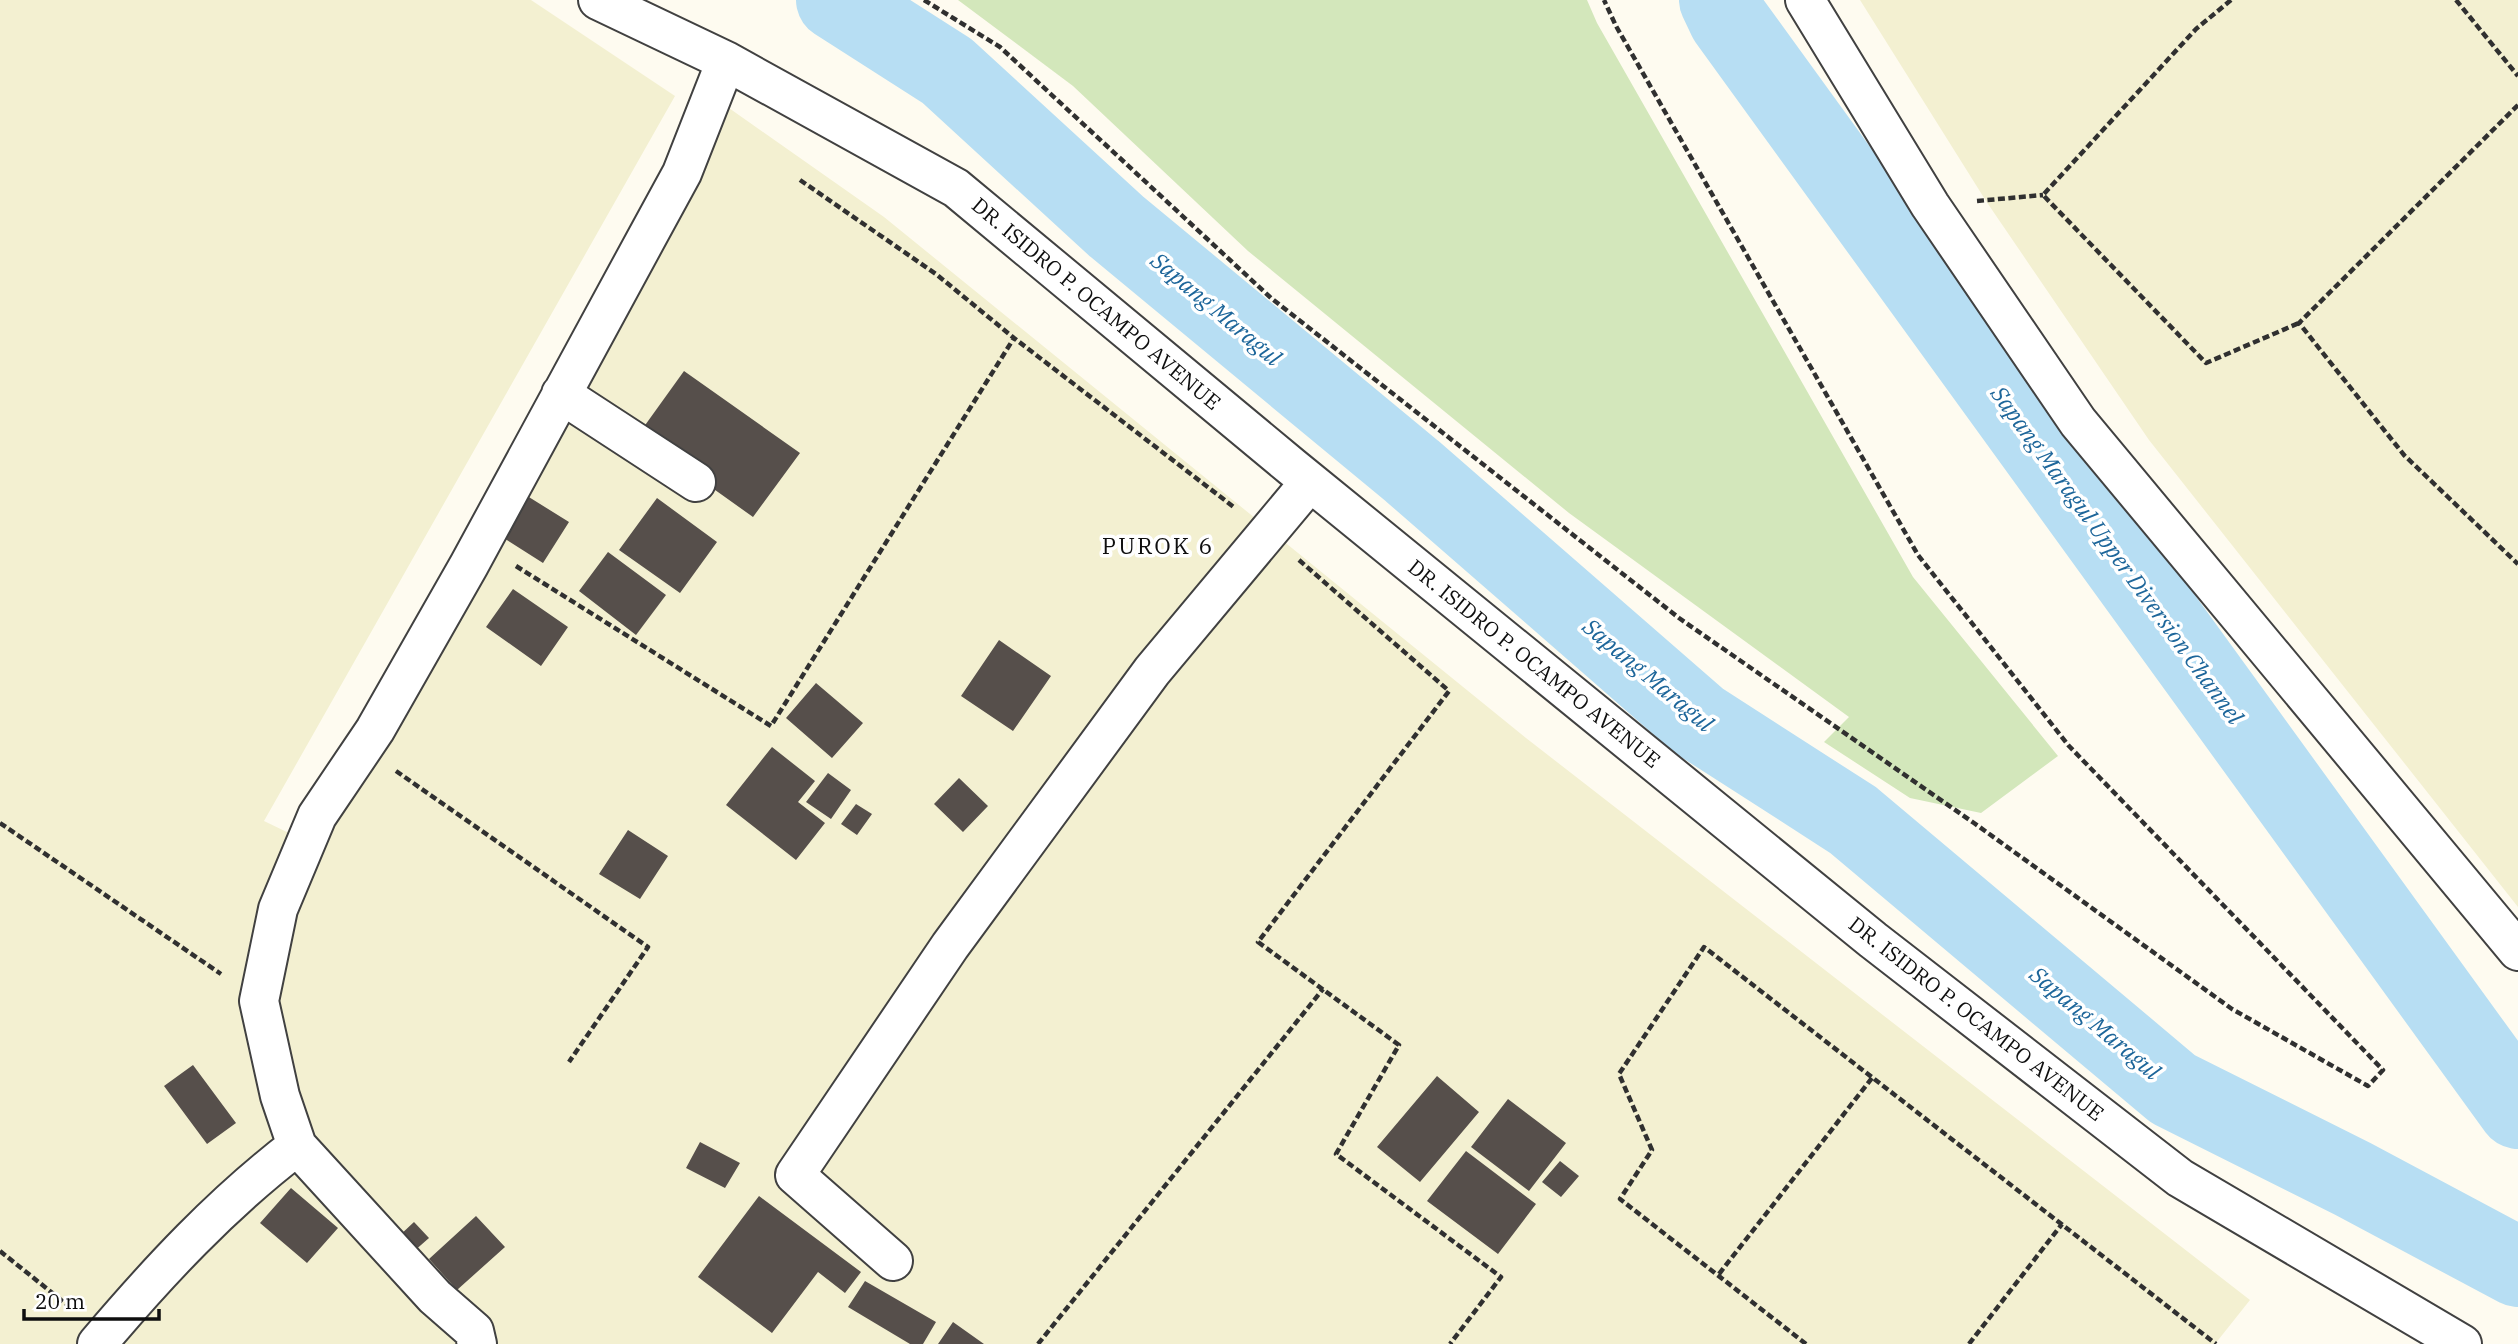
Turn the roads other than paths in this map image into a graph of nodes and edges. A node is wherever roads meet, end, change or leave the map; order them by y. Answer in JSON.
{"nodes":[{"id":1,"x":598,"y":0,"type":"edge"},
{"id":2,"x":1805,"y":0,"type":"edge"},
{"id":3,"x":726,"y":61,"type":"junction"},
{"id":4,"x":561,"y":394,"type":"junction"},
{"id":5,"x":696,"y":482,"type":"dead end"},
{"id":6,"x":1310,"y":482,"type":"junction"},
{"id":7,"x":2518,"y":951,"type":"edge"},
{"id":8,"x":297,"y":1146,"type":"junction"},
{"id":9,"x":893,"y":1261,"type":"dead end"},
{"id":10,"x":101,"y":1340,"type":"edge"},
{"id":11,"x":477,"y":1344,"type":"edge"},
{"id":12,"x":2462,"y":1344,"type":"edge"}],
"edges":[{"from":1,"to":3,"type":"street","name":"DR. ISIDRO P. OCAMPO AVENUE"},
{"from":2,"to":7,"type":"street"},
{"from":3,"to":4,"type":"street"},
{"from":3,"to":6,"type":"street","name":"DR. ISIDRO P. OCAMPO AVENUE"},
{"from":4,"to":5,"type":"street"},
{"from":4,"to":8,"type":"street"},
{"from":6,"to":9,"type":"street"},
{"from":6,"to":12,"type":"street","name":"DR. ISIDRO P. OCAMPO AVENUE"},
{"from":8,"to":10,"type":"street"},
{"from":8,"to":11,"type":"street"}]}
